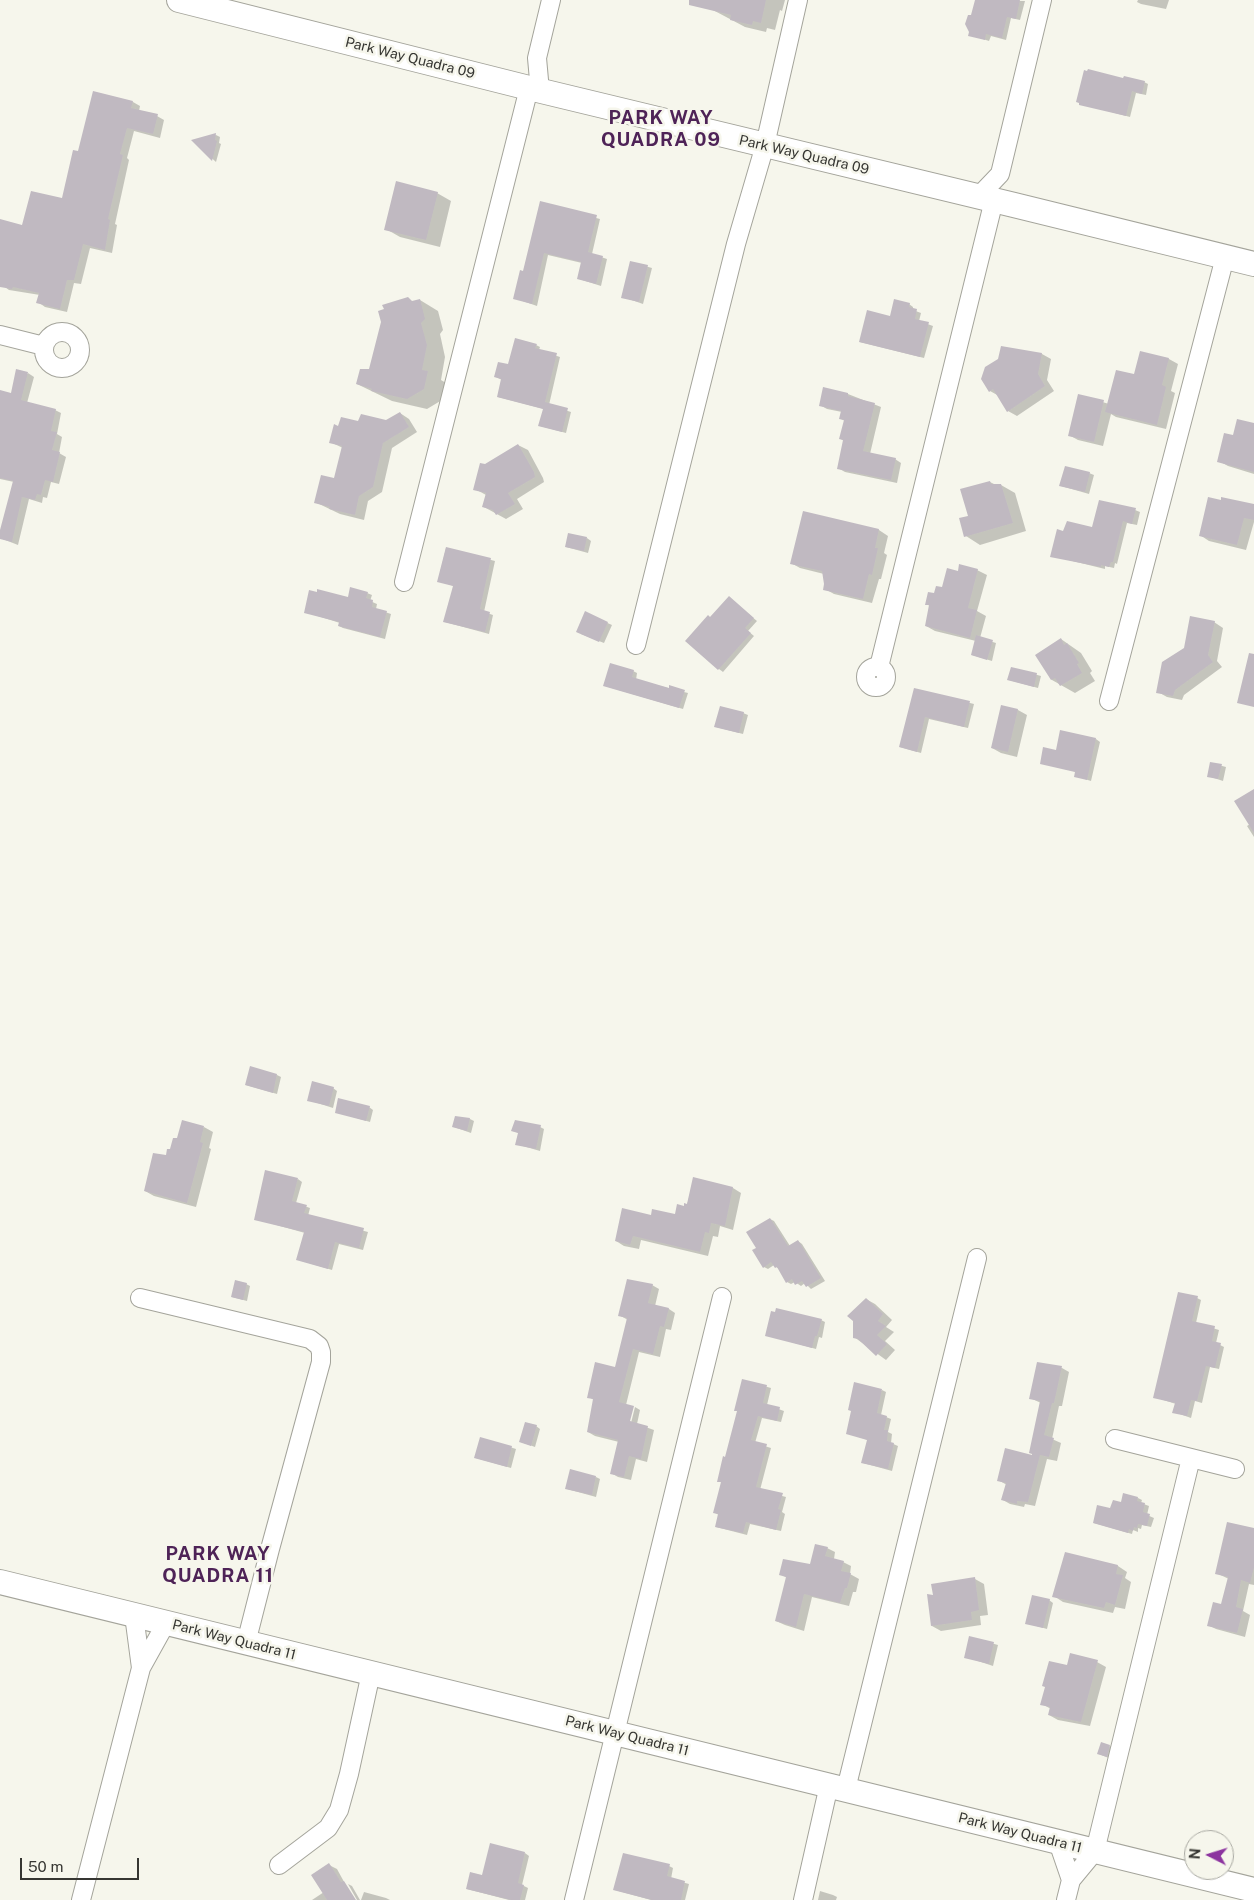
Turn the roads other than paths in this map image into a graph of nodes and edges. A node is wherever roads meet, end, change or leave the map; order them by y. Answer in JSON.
{"nodes":[{"id":1,"x":179,"y":0,"type":"edge"},
{"id":2,"x":551,"y":0,"type":"edge"},
{"id":3,"x":798,"y":0,"type":"edge"},
{"id":4,"x":1042,"y":0,"type":"edge"},
{"id":5,"x":529,"y":88,"type":"junction"},
{"id":6,"x":765,"y":145,"type":"junction"},
{"id":7,"x":1000,"y":174,"type":"junction"},
{"id":8,"x":996,"y":200,"type":"junction"},
{"id":9,"x":1225,"y":257,"type":"junction"},
{"id":10,"x":1254,"y":264,"type":"edge"},
{"id":11,"x":0,"y":335,"type":"edge"},
{"id":12,"x":44,"y":346,"type":"dead end"},
{"id":13,"x":404,"y":582,"type":"dead end"},
{"id":14,"x":636,"y":645,"type":"dead end"},
{"id":15,"x":879,"y":667,"type":"dead end"},
{"id":16,"x":1108,"y":701,"type":"dead end"},
{"id":17,"x":977,"y":1258,"type":"dead end"},
{"id":18,"x":722,"y":1297,"type":"dead end"},
{"id":19,"x":140,"y":1298,"type":"dead end"},
{"id":20,"x":1115,"y":1439,"type":"dead end"},
{"id":21,"x":1191,"y":1458,"type":"junction"},
{"id":22,"x":1235,"y":1469,"type":"dead end"},
{"id":23,"x":0,"y":1582,"type":"edge"},
{"id":24,"x":134,"y":1615,"type":"junction"},
{"id":25,"x":166,"y":1623,"type":"junction"},
{"id":26,"x":246,"y":1643,"type":"junction"},
{"id":27,"x":141,"y":1668,"type":"junction"},
{"id":28,"x":371,"y":1674,"type":"junction"},
{"id":29,"x":616,"y":1734,"type":"junction"},
{"id":30,"x":837,"y":1787,"type":"junction"},
{"id":31,"x":1058,"y":1842,"type":"junction"},
{"id":32,"x":1095,"y":1851,"type":"junction"},
{"id":33,"x":279,"y":1865,"type":"dead end"},
{"id":34,"x":1070,"y":1880,"type":"junction"},
{"id":35,"x":1254,"y":1890,"type":"edge"},
{"id":36,"x":81,"y":1900,"type":"edge"},
{"id":37,"x":574,"y":1900,"type":"edge"},
{"id":38,"x":803,"y":1900,"type":"edge"},
{"id":39,"x":1066,"y":1900,"type":"edge"}],
"edges":[{"from":1,"to":5,"type":"street","name":"Park Way Quadra 09"},
{"from":2,"to":5,"type":"street"},
{"from":3,"to":6,"type":"street"},
{"from":4,"to":7,"type":"street"},
{"from":5,"to":6,"type":"street","name":"Park Way Quadra 09"},
{"from":5,"to":13,"type":"street"},
{"from":6,"to":8,"type":"street","name":"Park Way Quadra 09"},
{"from":6,"to":14,"type":"street"},
{"from":7,"to":8,"type":"street"},
{"from":7,"to":8,"type":"street"},
{"from":8,"to":9,"type":"street","name":"Park Way Quadra 09"},
{"from":8,"to":15,"type":"street"},
{"from":9,"to":10,"type":"street","name":"Park Way Quadra 09"},
{"from":9,"to":16,"type":"street"},
{"from":11,"to":12,"type":"street"},
{"from":17,"to":30,"type":"street"},
{"from":18,"to":29,"type":"street"},
{"from":19,"to":26,"type":"street"},
{"from":20,"to":21,"type":"street"},
{"from":21,"to":22,"type":"street"},
{"from":21,"to":32,"type":"street"},
{"from":23,"to":24,"type":"street","name":"Park Way Quadra 11"},
{"from":24,"to":25,"type":"street","name":"Park Way Quadra 11"},
{"from":24,"to":27,"type":"street"},
{"from":25,"to":26,"type":"street","name":"Park Way Quadra 11"},
{"from":25,"to":27,"type":"street"},
{"from":26,"to":28,"type":"street","name":"Park Way Quadra 11"},
{"from":27,"to":36,"type":"street"},
{"from":28,"to":29,"type":"street","name":"Park Way Quadra 11"},
{"from":28,"to":33,"type":"street"},
{"from":29,"to":30,"type":"street","name":"Park Way Quadra 11"},
{"from":29,"to":37,"type":"street"},
{"from":30,"to":31,"type":"street","name":"Park Way Quadra 11"},
{"from":30,"to":38,"type":"street"},
{"from":31,"to":32,"type":"street","name":"Park Way Quadra 11"},
{"from":31,"to":34,"type":"street"},
{"from":32,"to":34,"type":"street"},
{"from":32,"to":35,"type":"street","name":"Park Way Quadra 11"},
{"from":34,"to":39,"type":"street"}]}
